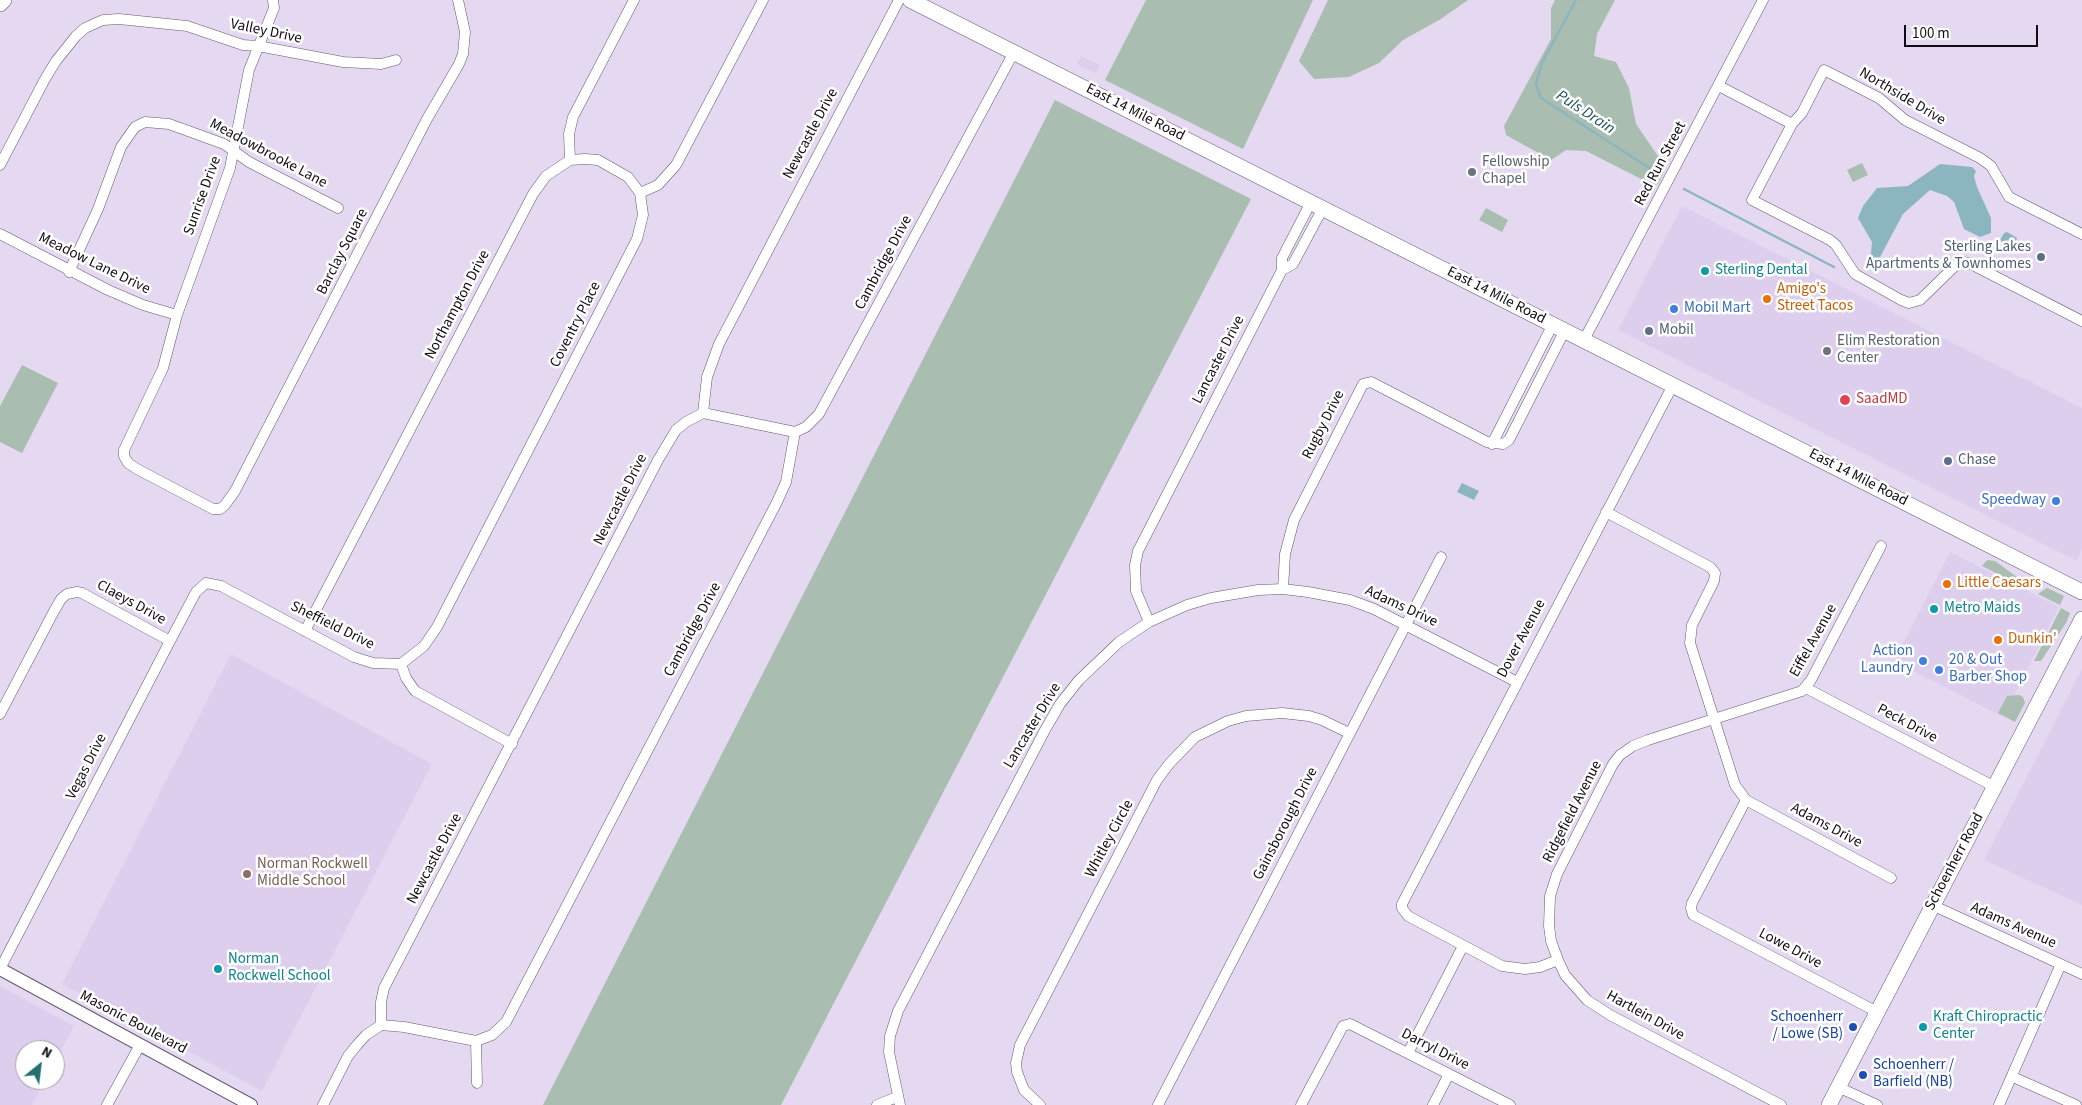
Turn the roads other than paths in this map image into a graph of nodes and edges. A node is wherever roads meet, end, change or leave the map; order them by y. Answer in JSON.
{"nodes":[{"id":1,"x":4,"y":0,"type":"edge"},
{"id":2,"x":273,"y":0,"type":"edge"},
{"id":3,"x":458,"y":0,"type":"edge"},
{"id":4,"x":634,"y":0,"type":"edge"},
{"id":5,"x":763,"y":0,"type":"edge"},
{"id":6,"x":898,"y":0,"type":"edge"},
{"id":7,"x":910,"y":0,"type":"edge"},
{"id":8,"x":1762,"y":0,"type":"edge"},
{"id":9,"x":0,"y":4,"type":"edge"},
{"id":10,"x":258,"y":46,"type":"junction"},
{"id":11,"x":1014,"y":52,"type":"junction"},
{"id":12,"x":396,"y":60,"type":"dead end"},
{"id":13,"x":1718,"y":86,"type":"junction"},
{"id":14,"x":1792,"y":124,"type":"junction"},
{"id":15,"x":234,"y":152,"type":"junction"},
{"id":16,"x":570,"y":160,"type":"junction"},
{"id":17,"x":0,"y":165,"type":"edge"},
{"id":18,"x":640,"y":194,"type":"junction"},
{"id":19,"x":1317,"y":205,"type":"junction"},
{"id":20,"x":338,"y":208,"type":"dead end"},
{"id":21,"x":0,"y":234,"type":"edge"},
{"id":22,"x":2082,"y":234,"type":"edge"},
{"id":23,"x":69,"y":272,"type":"junction"},
{"id":24,"x":177,"y":315,"type":"junction"},
{"id":25,"x":2082,"y":321,"type":"edge"},
{"id":26,"x":1559,"y":327,"type":"junction"},
{"id":27,"x":1584,"y":340,"type":"junction"},
{"id":28,"x":1673,"y":385,"type":"junction"},
{"id":29,"x":703,"y":413,"type":"junction"},
{"id":30,"x":795,"y":432,"type":"junction"},
{"id":31,"x":220,"y":509,"type":"joint"},
{"id":32,"x":1606,"y":512,"type":"junction"},
{"id":33,"x":1881,"y":546,"type":"dead end"},
{"id":34,"x":1441,"y":557,"type":"dead end"},
{"id":35,"x":206,"y":583,"type":"joint"},
{"id":36,"x":1283,"y":589,"type":"junction"},
{"id":37,"x":2082,"y":592,"type":"edge"},
{"id":38,"x":2082,"y":619,"type":"edge"},
{"id":39,"x":1149,"y":622,"type":"junction"},
{"id":40,"x":1406,"y":624,"type":"junction"},
{"id":41,"x":305,"y":631,"type":"junction"},
{"id":42,"x":170,"y":641,"type":"junction"},
{"id":43,"x":401,"y":664,"type":"junction"},
{"id":44,"x":1517,"y":682,"type":"junction"},
{"id":45,"x":1806,"y":688,"type":"junction"},
{"id":46,"x":0,"y":714,"type":"edge"},
{"id":47,"x":1714,"y":720,"type":"junction"},
{"id":48,"x":1349,"y":733,"type":"junction"},
{"id":49,"x":512,"y":744,"type":"junction"},
{"id":50,"x":1995,"y":787,"type":"junction"},
{"id":51,"x":1746,"y":800,"type":"junction"},
{"id":52,"x":1891,"y":878,"type":"dead end"},
{"id":53,"x":1932,"y":905,"type":"junction"},
{"id":54,"x":1463,"y":946,"type":"junction"},
{"id":55,"x":1558,"y":960,"type":"junction"},
{"id":56,"x":2061,"y":964,"type":"junction"},
{"id":57,"x":0,"y":969,"type":"edge"},
{"id":58,"x":2082,"y":974,"type":"edge"},
{"id":59,"x":1877,"y":1012,"type":"junction"},
{"id":60,"x":381,"y":1025,"type":"junction"},
{"id":61,"x":476,"y":1041,"type":"junction"},
{"id":62,"x":140,"y":1045,"type":"junction"},
{"id":63,"x":1408,"y":1053,"type":"junction"},
{"id":64,"x":1449,"y":1074,"type":"junction"},
{"id":65,"x":2013,"y":1077,"type":"junction"},
{"id":66,"x":477,"y":1083,"type":"dead end"},
{"id":67,"x":1838,"y":1087,"type":"junction"},
{"id":68,"x":898,"y":1101,"type":"edge"},
{"id":69,"x":249,"y":1104,"type":"edge"},
{"id":70,"x":107,"y":1105,"type":"edge"},
{"id":71,"x":323,"y":1105,"type":"edge"},
{"id":72,"x":878,"y":1105,"type":"edge"},
{"id":73,"x":1040,"y":1105,"type":"edge"},
{"id":74,"x":1158,"y":1105,"type":"edge"},
{"id":75,"x":1301,"y":1105,"type":"edge"},
{"id":76,"x":1433,"y":1105,"type":"edge"},
{"id":77,"x":1510,"y":1105,"type":"edge"},
{"id":78,"x":1781,"y":1105,"type":"edge"},
{"id":79,"x":1829,"y":1105,"type":"edge"},
{"id":80,"x":1877,"y":1105,"type":"edge"},
{"id":81,"x":2000,"y":1105,"type":"edge"},
{"id":82,"x":2076,"y":1105,"type":"edge"}],
"edges":[{"from":1,"to":9,"type":"main road"},
{"from":2,"to":10,"type":"street","name":"Sunrise Drive"},
{"from":3,"to":31,"type":"street","name":"Barclay Square"},
{"from":4,"to":16,"type":"street"},
{"from":5,"to":18,"type":"street"},
{"from":6,"to":29,"type":"street","name":"Newcastle Drive"},
{"from":7,"to":11,"type":"main road","name":"East 14 Mile Road"},
{"from":8,"to":13,"type":"street","name":"Red Run Street"},
{"from":10,"to":12,"type":"street","name":"Valley Drive"},
{"from":10,"to":15,"type":"street","name":"Sunrise Drive"},
{"from":10,"to":17,"type":"street","name":"Valley Drive"},
{"from":11,"to":19,"type":"main road","name":"East 14 Mile Road"},
{"from":11,"to":30,"type":"street","name":"Cambridge Drive"},
{"from":13,"to":14,"type":"street"},
{"from":13,"to":27,"type":"street","name":"Red Run Street"},
{"from":14,"to":22,"type":"street","name":"Northside Drive"},
{"from":14,"to":25,"type":"street"},
{"from":15,"to":20,"type":"street","name":"Meadowbrooke Lane"},
{"from":15,"to":23,"type":"street","name":"Meadowbrooke Lane"},
{"from":15,"to":24,"type":"street","name":"Sunrise Drive"},
{"from":16,"to":18,"type":"street"},
{"from":16,"to":41,"type":"street","name":"Northampton Drive"},
{"from":18,"to":43,"type":"street","name":"Coventry Place"},
{"from":19,"to":26,"type":"main road","name":"East 14 Mile Road"},
{"from":19,"to":39,"type":"street","name":"Lancaster Drive"},
{"from":21,"to":23,"type":"street","name":"Meadow Lane Drive"},
{"from":23,"to":24,"type":"street","name":"Meadow Lane Drive"},
{"from":24,"to":31,"type":"street","name":"Sunrise Drive"},
{"from":26,"to":27,"type":"main road","name":"East 14 Mile Road"},
{"from":26,"to":36,"type":"street","name":"Rugby Drive"},
{"from":27,"to":28,"type":"main road","name":"East 14 Mile Road"},
{"from":28,"to":32,"type":"street","name":"Dover Avenue"},
{"from":28,"to":37,"type":"main road","name":"East 14 Mile Road"},
{"from":29,"to":30,"type":"street"},
{"from":29,"to":49,"type":"street","name":"Newcastle Drive"},
{"from":30,"to":61,"type":"street","name":"Cambridge Drive"},
{"from":32,"to":44,"type":"street","name":"Dover Avenue"},
{"from":32,"to":47,"type":"street"},
{"from":33,"to":45,"type":"street","name":"Eiffel Avenue"},
{"from":34,"to":40,"type":"street","name":"Gainsborough Drive"},
{"from":35,"to":41,"type":"street","name":"Sheffield Drive"},
{"from":35,"to":42,"type":"street","name":"Vegas Drive"},
{"from":36,"to":39,"type":"street","name":"Adams Drive"},
{"from":36,"to":40,"type":"street","name":"Adams Drive"},
{"from":38,"to":50,"type":"main road","name":"Schoenherr Road"},
{"from":39,"to":68,"type":"street","name":"Lancaster Drive"},
{"from":40,"to":44,"type":"street","name":"Adams Drive"},
{"from":40,"to":48,"type":"street","name":"Gainsborough Drive"},
{"from":41,"to":43,"type":"street","name":"Sheffield Drive"},
{"from":42,"to":46,"type":"street","name":"Claeys Drive"},
{"from":42,"to":57,"type":"street","name":"Vegas Drive"},
{"from":43,"to":49,"type":"street"},
{"from":44,"to":54,"type":"street","name":"Dover Avenue"},
{"from":45,"to":47,"type":"street","name":"Eiffel Avenue"},
{"from":45,"to":50,"type":"street","name":"Peck Drive"},
{"from":47,"to":51,"type":"street"},
{"from":47,"to":55,"type":"street","name":"Ridgefield Avenue"},
{"from":48,"to":73,"type":"street","name":"Whitley Circle"},
{"from":48,"to":74,"type":"street","name":"Gainsborough Drive"},
{"from":49,"to":60,"type":"street","name":"Newcastle Drive"},
{"from":50,"to":53,"type":"main road","name":"Schoenherr Road"},
{"from":51,"to":52,"type":"street","name":"Adams Drive"},
{"from":51,"to":59,"type":"street","name":"Lowe Drive"},
{"from":53,"to":56,"type":"street","name":"Adams Avenue"},
{"from":53,"to":59,"type":"main road","name":"Schoenherr Road"},
{"from":54,"to":55,"type":"street"},
{"from":54,"to":63,"type":"street"},
{"from":55,"to":78,"type":"street","name":"Hartlein Drive"},
{"from":56,"to":58,"type":"street","name":"Adams Avenue"},
{"from":56,"to":65,"type":"street"},
{"from":57,"to":62,"type":"street","name":"Masonic Boulevard"},
{"from":59,"to":67,"type":"main road","name":"Schoenherr Road"},
{"from":60,"to":61,"type":"street"},
{"from":60,"to":71,"type":"street"},
{"from":61,"to":66,"type":"street"},
{"from":62,"to":69,"type":"street","name":"Masonic Boulevard"},
{"from":62,"to":70,"type":"street"},
{"from":63,"to":64,"type":"street","name":"Darryl Drive"},
{"from":63,"to":75,"type":"street","name":"Darryl Drive"},
{"from":64,"to":76,"type":"street"},
{"from":64,"to":77,"type":"street","name":"Darryl Drive"},
{"from":65,"to":81,"type":"street"},
{"from":65,"to":82,"type":"street"},
{"from":67,"to":79,"type":"main road","name":"Schoenherr Road"},
{"from":67,"to":80,"type":"street"},
{"from":68,"to":72,"type":"street","name":"Lancaster Drive"}]}
